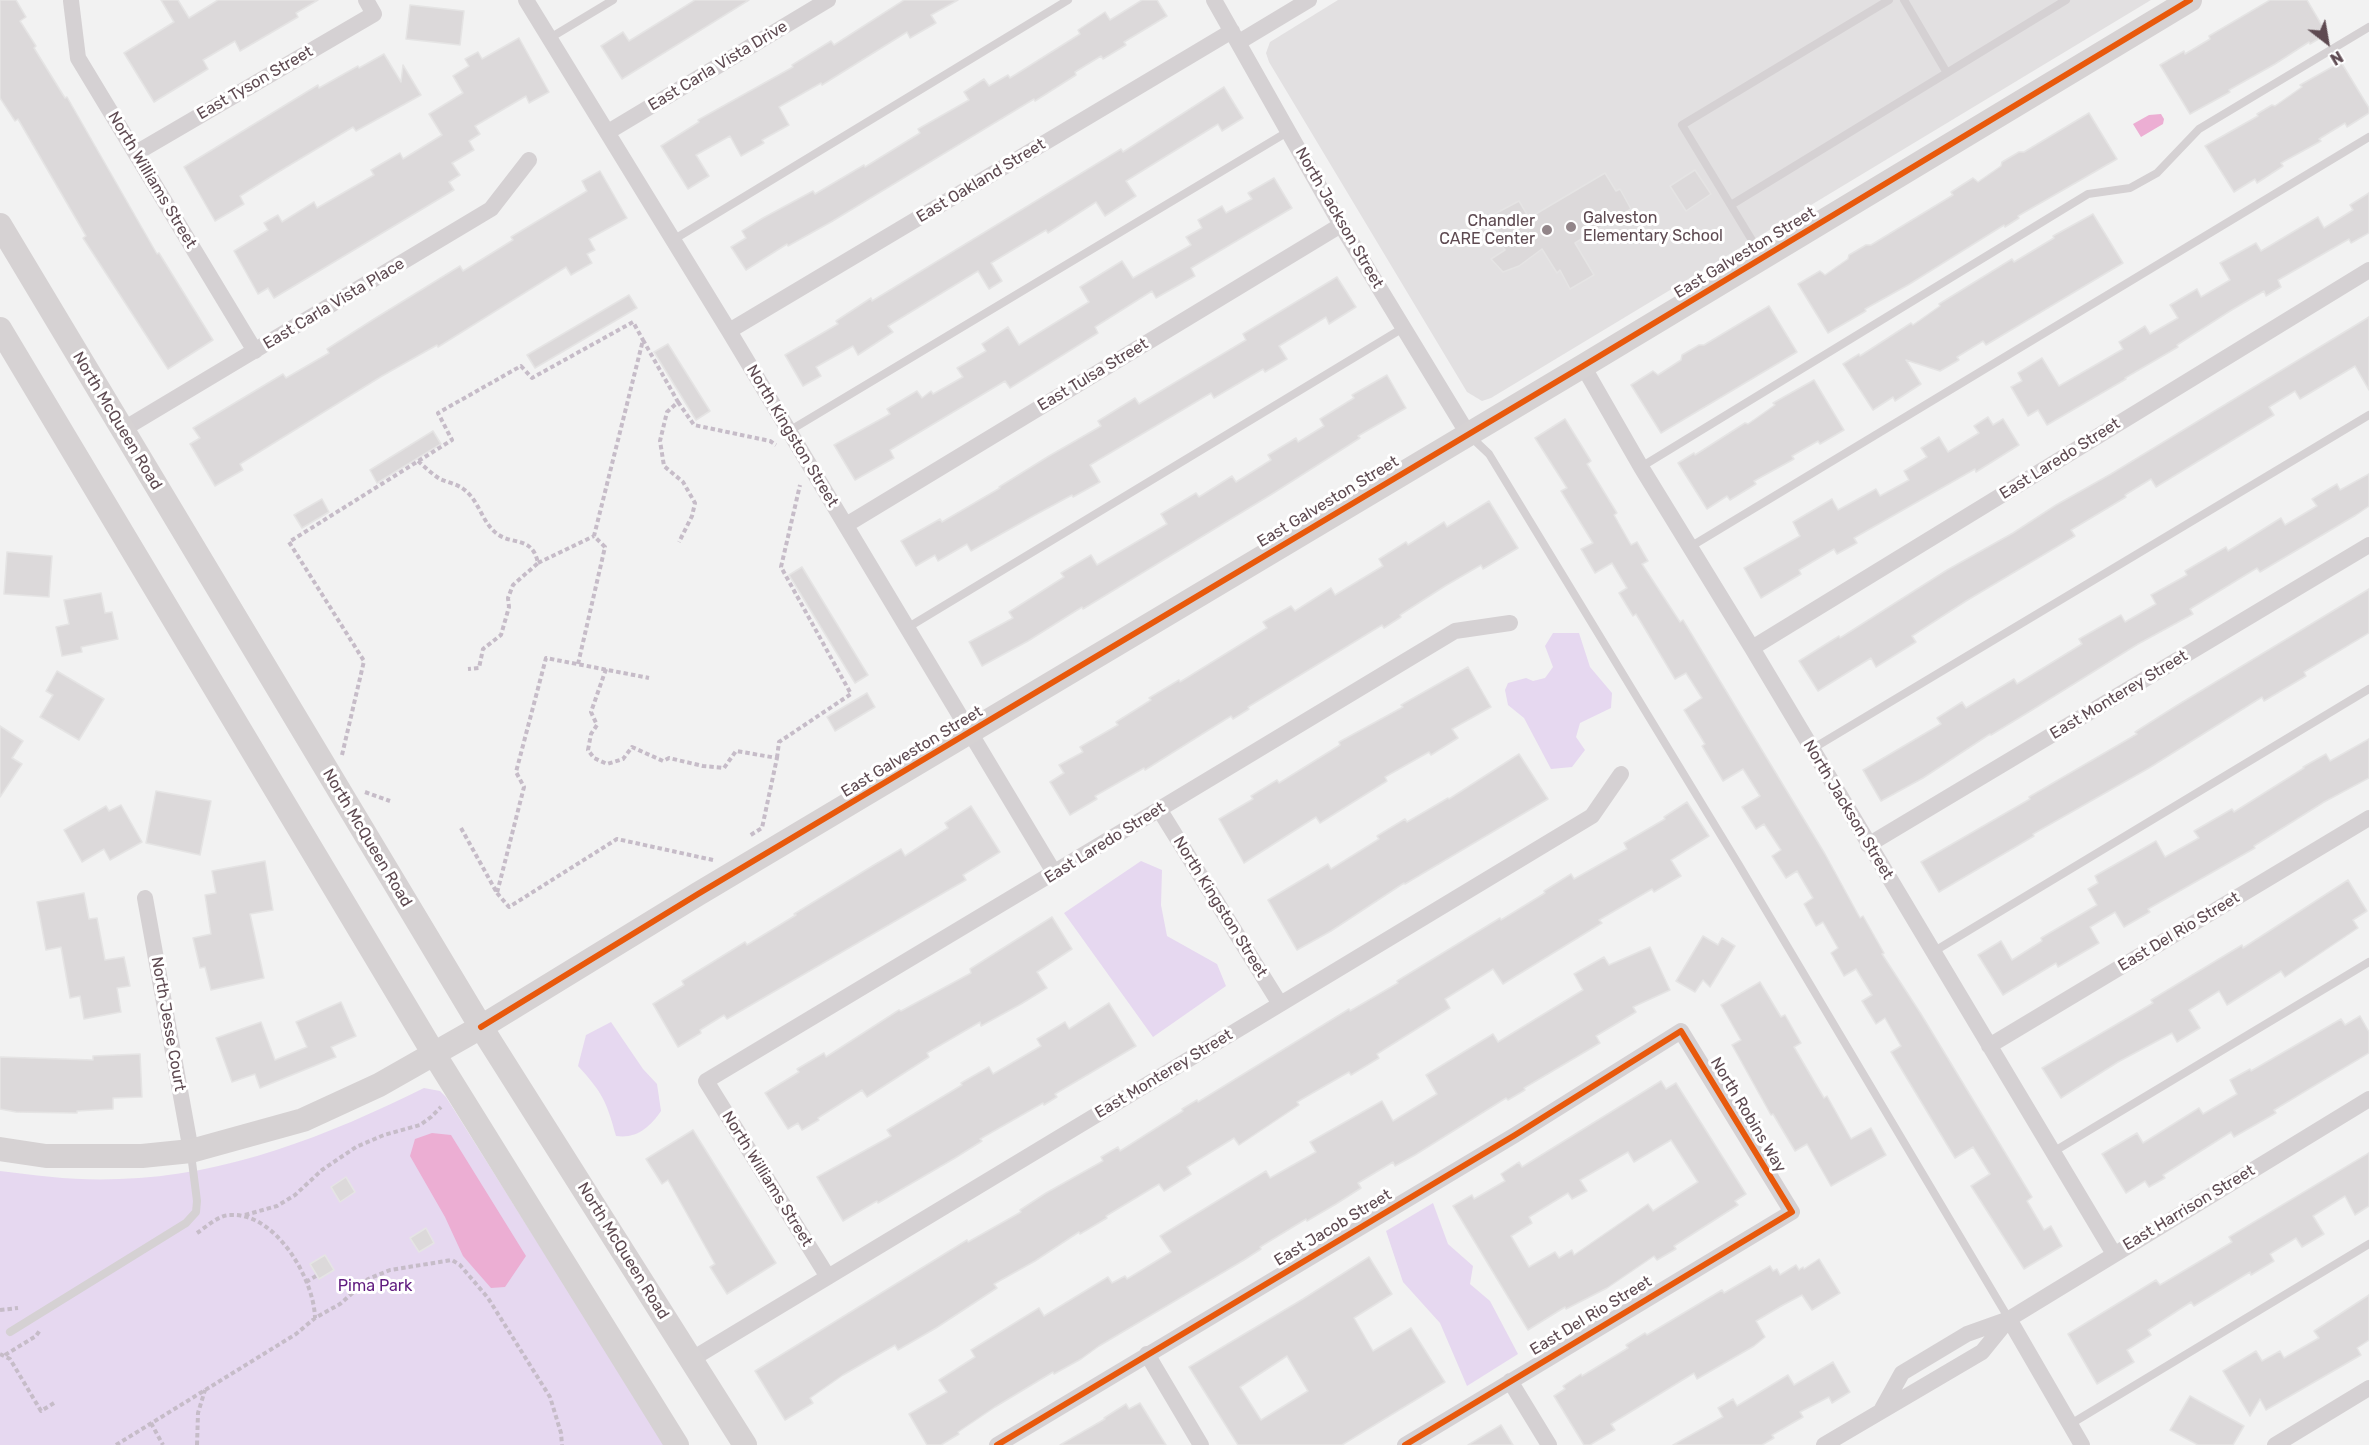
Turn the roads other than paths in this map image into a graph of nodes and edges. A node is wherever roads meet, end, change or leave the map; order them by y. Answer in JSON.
{"nodes":[{"id":1,"x":526,"y":0,"type":"edge"},
{"id":2,"x":613,"y":0,"type":"edge"},
{"id":3,"x":828,"y":0,"type":"edge"},
{"id":4,"x":1068,"y":0,"type":"edge"},
{"id":5,"x":1214,"y":0,"type":"edge"},
{"id":6,"x":1309,"y":0,"type":"edge"},
{"id":7,"x":1889,"y":0,"type":"edge"},
{"id":8,"x":1904,"y":0,"type":"edge"},
{"id":9,"x":2066,"y":0,"type":"edge"},
{"id":10,"x":2190,"y":0,"type":"edge"},
{"id":11,"x":71,"y":1,"type":"edge"},
{"id":12,"x":370,"y":7,"type":"edge"},
{"id":13,"x":2369,"y":27,"type":"edge"},
{"id":14,"x":1236,"y":37,"type":"junction"},
{"id":15,"x":550,"y":38,"type":"junction"},
{"id":16,"x":1947,"y":73,"type":"junction"},
{"id":17,"x":1289,"y":131,"type":"junction"},
{"id":18,"x":608,"y":132,"type":"junction"},
{"id":19,"x":2369,"y":137,"type":"edge"},
{"id":20,"x":136,"y":153,"type":"junction"},
{"id":21,"x":529,"y":160,"type":"dead end"},
{"id":22,"x":1731,"y":205,"type":"junction"},
{"id":23,"x":0,"y":225,"type":"edge"},
{"id":24,"x":1341,"y":225,"type":"junction"},
{"id":25,"x":673,"y":240,"type":"junction"},
{"id":26,"x":1763,"y":258,"type":"junction"},
{"id":27,"x":2369,"y":270,"type":"edge"},
{"id":28,"x":1403,"y":328,"type":"junction"},
{"id":29,"x":0,"y":329,"type":"edge"},
{"id":30,"x":729,"y":332,"type":"junction"},
{"id":31,"x":255,"y":351,"type":"junction"},
{"id":32,"x":1583,"y":366,"type":"junction"},
{"id":33,"x":2369,"y":415,"type":"edge"},
{"id":34,"x":122,"y":430,"type":"junction"},
{"id":35,"x":789,"y":431,"type":"junction"},
{"id":36,"x":1468,"y":434,"type":"junction"},
{"id":37,"x":1641,"y":466,"type":"junction"},
{"id":38,"x":846,"y":525,"type":"junction"},
{"id":39,"x":2369,"y":545,"type":"edge"},
{"id":40,"x":1689,"y":548,"type":"junction"},
{"id":41,"x":1510,"y":623,"type":"dead end"},
{"id":42,"x":907,"y":628,"type":"junction"},
{"id":43,"x":1752,"y":648,"type":"junction"},
{"id":44,"x":2369,"y":688,"type":"edge"},
{"id":45,"x":970,"y":732,"type":"junction"},
{"id":46,"x":1812,"y":749,"type":"junction"},
{"id":47,"x":1621,"y":774,"type":"dead end"},
{"id":48,"x":1159,"y":809,"type":"junction"},
{"id":49,"x":2369,"y":818,"type":"edge"},
{"id":50,"x":1868,"y":844,"type":"junction"},
{"id":51,"x":1055,"y":874,"type":"junction"},
{"id":52,"x":145,"y":898,"type":"dead end"},
{"id":53,"x":1933,"y":952,"type":"junction"},
{"id":54,"x":2369,"y":962,"type":"edge"},
{"id":55,"x":1280,"y":1004,"type":"junction"},
{"id":56,"x":481,"y":1027,"type":"junction"},
{"id":57,"x":1682,"y":1031,"type":"joint"},
{"id":58,"x":1989,"y":1046,"type":"junction"},
{"id":59,"x":434,"y":1054,"type":"junction"},
{"id":60,"x":706,"y":1081,"type":"joint"},
{"id":61,"x":2369,"y":1099,"type":"edge"},
{"id":62,"x":0,"y":1149,"type":"edge"},
{"id":63,"x":191,"y":1151,"type":"junction"},
{"id":64,"x":2053,"y":1152,"type":"junction"},
{"id":65,"x":1792,"y":1212,"type":"joint"},
{"id":66,"x":2369,"y":1244,"type":"edge"},
{"id":67,"x":2114,"y":1254,"type":"junction"},
{"id":68,"x":828,"y":1277,"type":"junction"},
{"id":69,"x":2009,"y":1319,"type":"junction"},
{"id":70,"x":10,"y":1332,"type":"dead end"},
{"id":71,"x":1147,"y":1354,"type":"junction"},
{"id":72,"x":692,"y":1359,"type":"junction"},
{"id":73,"x":1510,"y":1380,"type":"junction"},
{"id":74,"x":2369,"y":1388,"type":"edge"},
{"id":75,"x":1882,"y":1409,"type":"junction"},
{"id":76,"x":2069,"y":1425,"type":"junction"},
{"id":77,"x":677,"y":1445,"type":"edge"},
{"id":78,"x":745,"y":1445,"type":"edge"},
{"id":79,"x":997,"y":1445,"type":"edge"},
{"id":80,"x":1201,"y":1445,"type":"edge"},
{"id":81,"x":1405,"y":1445,"type":"edge"},
{"id":82,"x":1549,"y":1445,"type":"edge"},
{"id":83,"x":1824,"y":1445,"type":"edge"},
{"id":84,"x":2082,"y":1445,"type":"edge"},
{"id":85,"x":2275,"y":1445,"type":"edge"}],
"edges":[{"from":1,"to":15,"type":"street","name":"North Kingston Street"},
{"from":2,"to":15,"type":"lane"},
{"from":3,"to":18,"type":"street","name":"East Carla Vista Drive"},
{"from":4,"to":25,"type":"lane"},
{"from":5,"to":14,"type":"street","name":"North Jackson Street"},
{"from":6,"to":14,"type":"street","name":"East Oakland Street"},
{"from":7,"to":22,"type":"lane"},
{"from":8,"to":16,"type":"lane"},
{"from":9,"to":16,"type":"lane"},
{"from":10,"to":26,"type":"main road","name":"East Galveston Street"},
{"from":11,"to":20,"type":"street","name":"North Williams Street"},
{"from":12,"to":20,"type":"street","name":"East Tyson Street"},
{"from":13,"to":37,"type":"lane"},
{"from":14,"to":17,"type":"street","name":"North Jackson Street"},
{"from":14,"to":30,"type":"street","name":"East Oakland Street"},
{"from":15,"to":18,"type":"street","name":"North Kingston Street"},
{"from":16,"to":22,"type":"lane"},
{"from":17,"to":24,"type":"street","name":"North Jackson Street"},
{"from":17,"to":35,"type":"lane"},
{"from":18,"to":25,"type":"street","name":"North Kingston Street"},
{"from":19,"to":40,"type":"lane"},
{"from":20,"to":31,"type":"street","name":"North Williams Street"},
{"from":21,"to":31,"type":"street","name":"East Carla Vista Place"},
{"from":22,"to":26,"type":"lane"},
{"from":23,"to":34,"type":"main road","name":"North McQueen Road"},
{"from":24,"to":28,"type":"street","name":"North Jackson Street"},
{"from":24,"to":38,"type":"street","name":"East Tulsa Street"},
{"from":25,"to":30,"type":"street","name":"North Kingston Street"},
{"from":26,"to":32,"type":"main road","name":"East Galveston Street"},
{"from":27,"to":43,"type":"street","name":"East Laredo Street"},
{"from":28,"to":36,"type":"street","name":"North Jackson Street"},
{"from":28,"to":42,"type":"lane"},
{"from":29,"to":59,"type":"main road"},
{"from":30,"to":35,"type":"street","name":"North Kingston Street"},
{"from":31,"to":34,"type":"street","name":"East Carla Vista Place"},
{"from":32,"to":36,"type":"main road","name":"East Galveston Street"},
{"from":32,"to":37,"type":"street","name":"North Jackson Street"},
{"from":33,"to":46,"type":"lane"},
{"from":34,"to":56,"type":"main road","name":"North McQueen Road"},
{"from":35,"to":38,"type":"street","name":"North Kingston Street"},
{"from":36,"to":45,"type":"main road","name":"East Galveston Street"},
{"from":36,"to":69,"type":"lane"},
{"from":37,"to":40,"type":"street","name":"North Jackson Street"},
{"from":38,"to":42,"type":"street","name":"North Kingston Street"},
{"from":39,"to":50,"type":"street","name":"East Monterey Street"},
{"from":40,"to":43,"type":"street","name":"North Jackson Street"},
{"from":41,"to":48,"type":"street","name":"East Laredo Street"},
{"from":42,"to":45,"type":"street","name":"North Kingston Street"},
{"from":43,"to":46,"type":"street","name":"North Jackson Street"},
{"from":44,"to":53,"type":"lane"},
{"from":45,"to":51,"type":"street","name":"North Kingston Street"},
{"from":45,"to":56,"type":"main road","name":"East Galveston Street"},
{"from":46,"to":50,"type":"street","name":"North Jackson Street"},
{"from":47,"to":55,"type":"street","name":"East Monterey Street"},
{"from":48,"to":51,"type":"street","name":"East Laredo Street"},
{"from":48,"to":55,"type":"street","name":"North Kingston Street"},
{"from":49,"to":58,"type":"street","name":"East Del Rio Street"},
{"from":50,"to":53,"type":"street","name":"North Jackson Street"},
{"from":51,"to":60,"type":"street","name":"East Laredo Street"},
{"from":52,"to":63,"type":"street","name":"North Jesse Court"},
{"from":53,"to":58,"type":"street","name":"North Jackson Street"},
{"from":54,"to":64,"type":"lane"},
{"from":55,"to":68,"type":"street","name":"East Monterey Street"},
{"from":56,"to":59,"type":"main road","name":"East Galveston Street"},
{"from":56,"to":72,"type":"main road","name":"North McQueen Road"},
{"from":57,"to":65,"type":"street","name":"North Robins Way"},
{"from":57,"to":71,"type":"street","name":"East Jacob Street"},
{"from":58,"to":64,"type":"street","name":"North Jackson Street"},
{"from":59,"to":63,"type":"main road","name":"East Galveston Street"},
{"from":59,"to":77,"type":"main road"},
{"from":60,"to":68,"type":"street","name":"North Williams Street"},
{"from":61,"to":67,"type":"street","name":"East Harrison Street"},
{"from":62,"to":63,"type":"main road","name":"East Galveston Street"},
{"from":63,"to":70,"type":"lane"},
{"from":64,"to":67,"type":"street","name":"North Jackson Street"},
{"from":65,"to":73,"type":"street","name":"East Del Rio Street"},
{"from":66,"to":76,"type":"lane"},
{"from":67,"to":69,"type":"street","name":"East Harrison Street"},
{"from":68,"to":72,"type":"street","name":"East Monterey Street"},
{"from":69,"to":75,"type":"street","name":"East Harrison Street"},
{"from":69,"to":75,"type":"street","name":"East Harrison Street"},
{"from":69,"to":76,"type":"street"},
{"from":71,"to":79,"type":"street","name":"East Jacob Street"},
{"from":71,"to":80,"type":"street"},
{"from":72,"to":78,"type":"main road","name":"North McQueen Road"},
{"from":73,"to":81,"type":"street","name":"East Del Rio Street"},
{"from":73,"to":82,"type":"street"},
{"from":74,"to":85,"type":"street"},
{"from":75,"to":83,"type":"street","name":"East Harrison Street"},
{"from":76,"to":84,"type":"street"}]}
